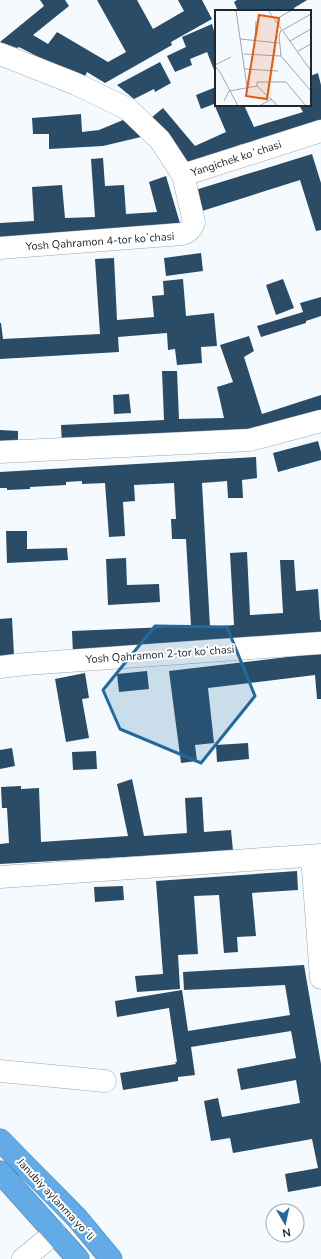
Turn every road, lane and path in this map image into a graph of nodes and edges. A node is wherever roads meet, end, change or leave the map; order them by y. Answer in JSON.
{"nodes":[{"id":1,"x":0,"y":54,"type":"edge"},
{"id":2,"x":321,"y":131,"type":"edge"},
{"id":3,"x":183,"y":175,"type":"junction"},
{"id":4,"x":0,"y":248,"type":"edge"},
{"id":5,"x":321,"y":421,"type":"edge"},
{"id":6,"x":0,"y":452,"type":"edge"},
{"id":7,"x":321,"y":643,"type":"edge"},
{"id":8,"x":0,"y":666,"type":"edge"},
{"id":9,"x":316,"y":855,"type":"edge"},
{"id":10,"x":0,"y":877,"type":"edge"},
{"id":11,"x":321,"y":978,"type":"edge"},
{"id":12,"x":0,"y":1071,"type":"edge"},
{"id":13,"x":106,"y":1081,"type":"dead end"},
{"id":14,"x":0,"y":1140,"type":"edge"},
{"id":15,"x":0,"y":1172,"type":"edge"},
{"id":16,"x":55,"y":1233,"type":"junction"},
{"id":17,"x":22,"y":1259,"type":"edge"},
{"id":18,"x":78,"y":1259,"type":"edge"},
{"id":19,"x":111,"y":1259,"type":"edge"}],
"edges":[{"from":1,"to":3,"type":"street","name":"Yangichek koʻchasi"},
{"from":2,"to":3,"type":"street","name":"Yangichek koʻchasi"},
{"from":3,"to":4,"type":"street","name":"Yosh Qahramon 4-tor koʼchasi"},
{"from":5,"to":6,"type":"street"},
{"from":7,"to":8,"type":"street","name":"Yosh Qahramon 2-tor koʼchasi"},
{"from":9,"to":10,"type":"street"},
{"from":9,"to":11,"type":"street"},
{"from":12,"to":13,"type":"street"},
{"from":14,"to":19,"type":"highway","name":"Janubiy aylanma yoʻli"},
{"from":15,"to":16,"type":"highway","name":"Janubiy aylanma yoʻli"},
{"from":16,"to":17,"type":"street"},
{"from":16,"to":18,"type":"highway","name":"Janubiy aylanma yoʻli"}]}
